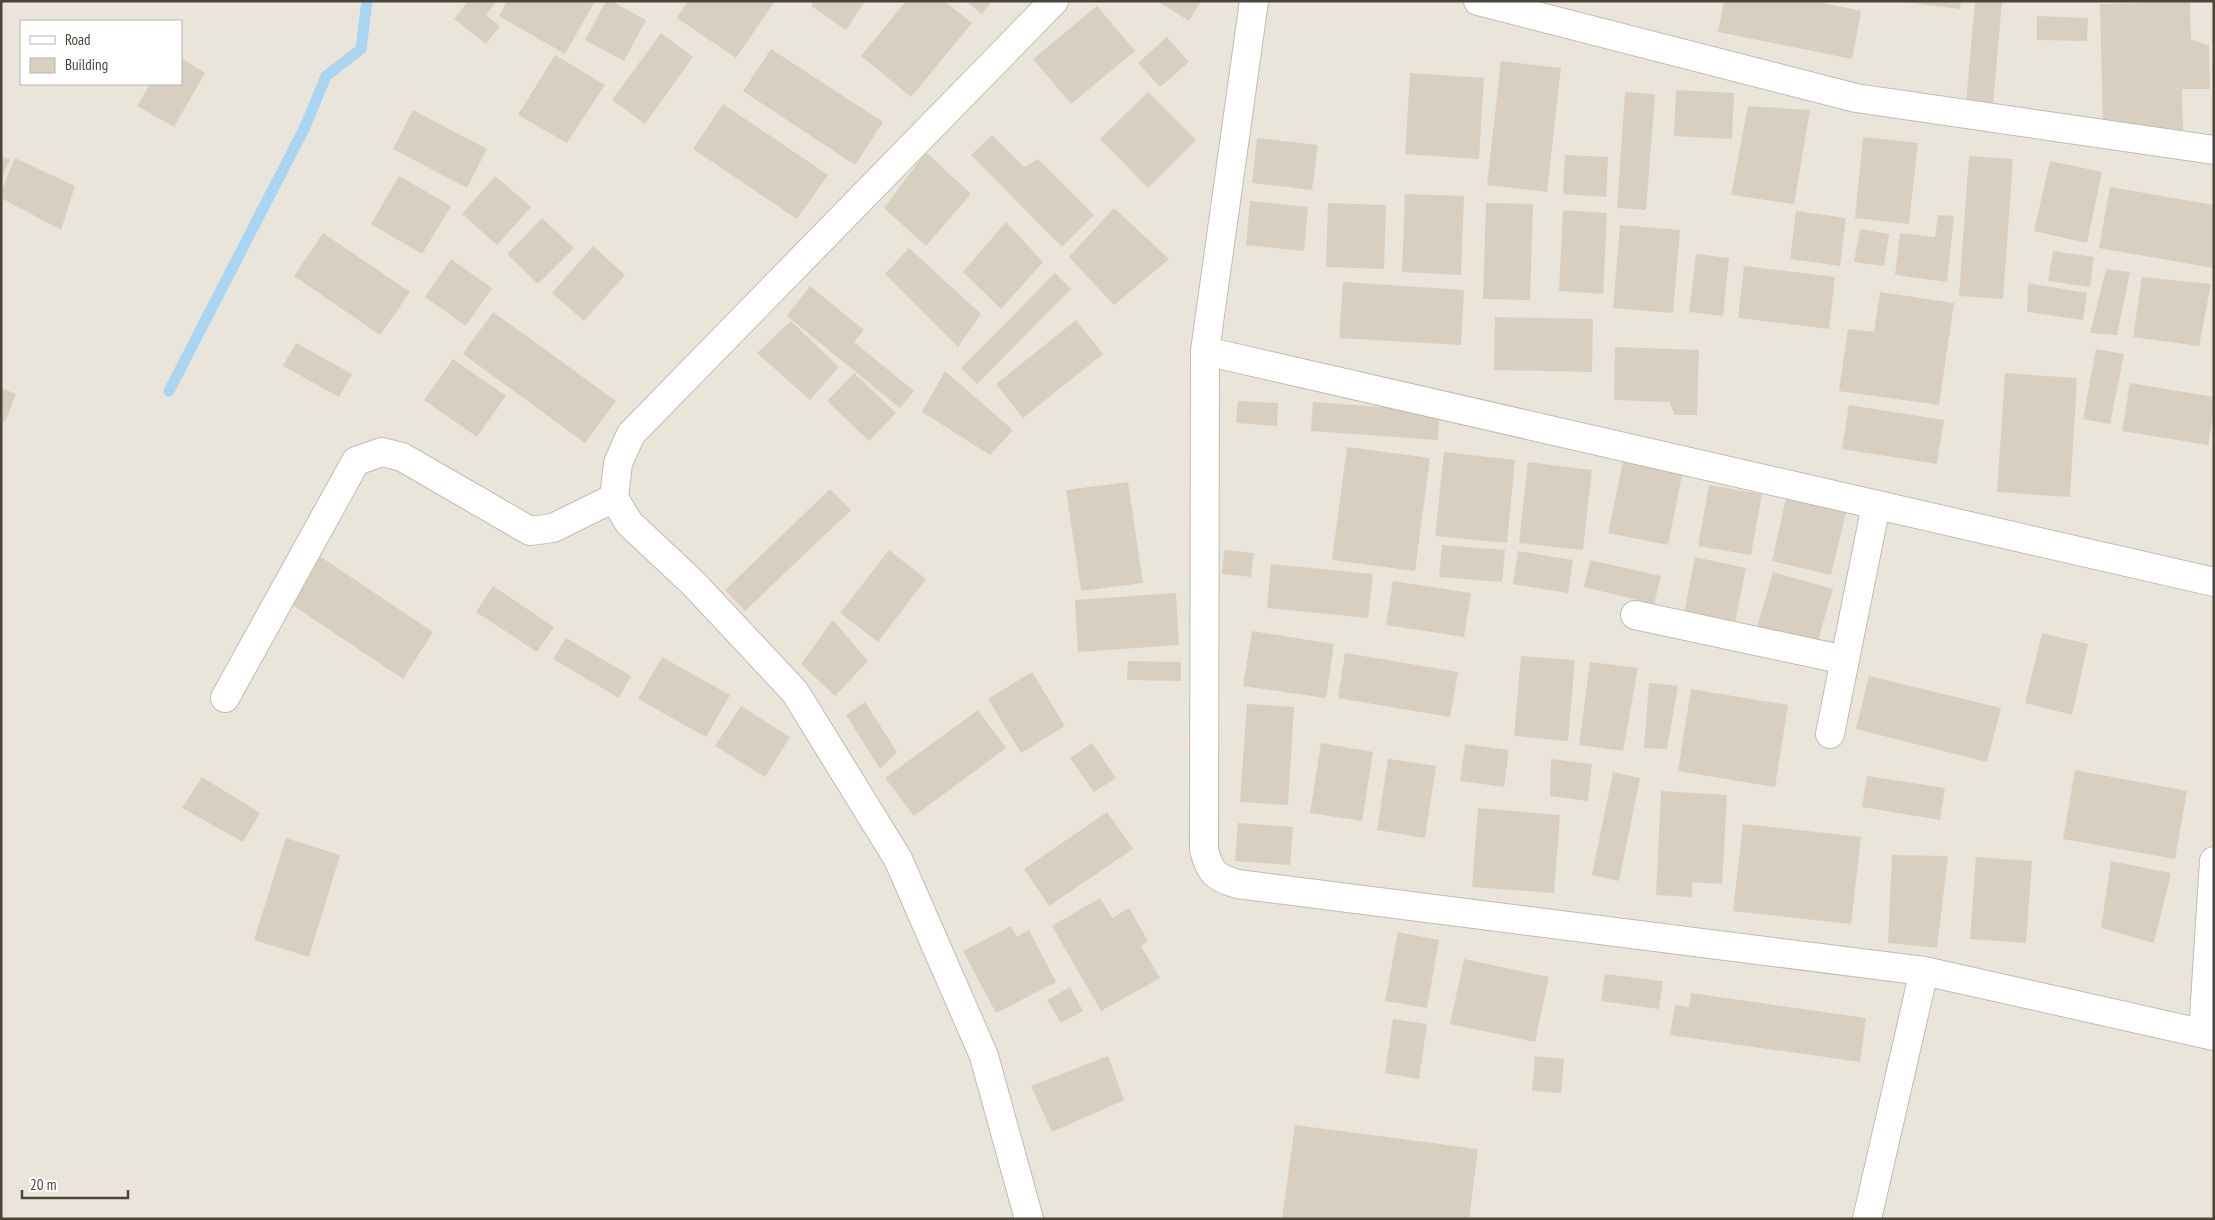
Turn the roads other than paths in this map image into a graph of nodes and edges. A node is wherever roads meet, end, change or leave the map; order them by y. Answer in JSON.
{"nodes":[{"id":1,"x":1054,"y":1,"type":"edge"},
{"id":2,"x":1254,"y":1,"type":"edge"},
{"id":3,"x":1478,"y":1,"type":"edge"},
{"id":4,"x":2214,"y":150,"type":"edge"},
{"id":5,"x":1205,"y":351,"type":"junction"},
{"id":6,"x":614,"y":498,"type":"junction"},
{"id":7,"x":1876,"y":505,"type":"junction"},
{"id":8,"x":2214,"y":582,"type":"edge"},
{"id":9,"x":1635,"y":615,"type":"dead end"},
{"id":10,"x":1845,"y":660,"type":"junction"},
{"id":11,"x":225,"y":698,"type":"dead end"},
{"id":12,"x":1830,"y":734,"type":"dead end"},
{"id":13,"x":2214,"y":861,"type":"edge"},
{"id":14,"x":1924,"y":971,"type":"junction"},
{"id":15,"x":2208,"y":1035,"type":"edge"},
{"id":16,"x":1029,"y":1219,"type":"edge"},
{"id":17,"x":1867,"y":1219,"type":"edge"}],
"edges":[{"from":1,"to":6,"type":"street"},
{"from":2,"to":5,"type":"street"},
{"from":3,"to":4,"type":"street"},
{"from":5,"to":7,"type":"street"},
{"from":5,"to":14,"type":"street"},
{"from":6,"to":11,"type":"street"},
{"from":6,"to":16,"type":"street"},
{"from":7,"to":8,"type":"street"},
{"from":7,"to":10,"type":"street"},
{"from":9,"to":10,"type":"street"},
{"from":10,"to":12,"type":"street"},
{"from":13,"to":15,"type":"street"},
{"from":14,"to":15,"type":"street"},
{"from":14,"to":17,"type":"street"}]}
